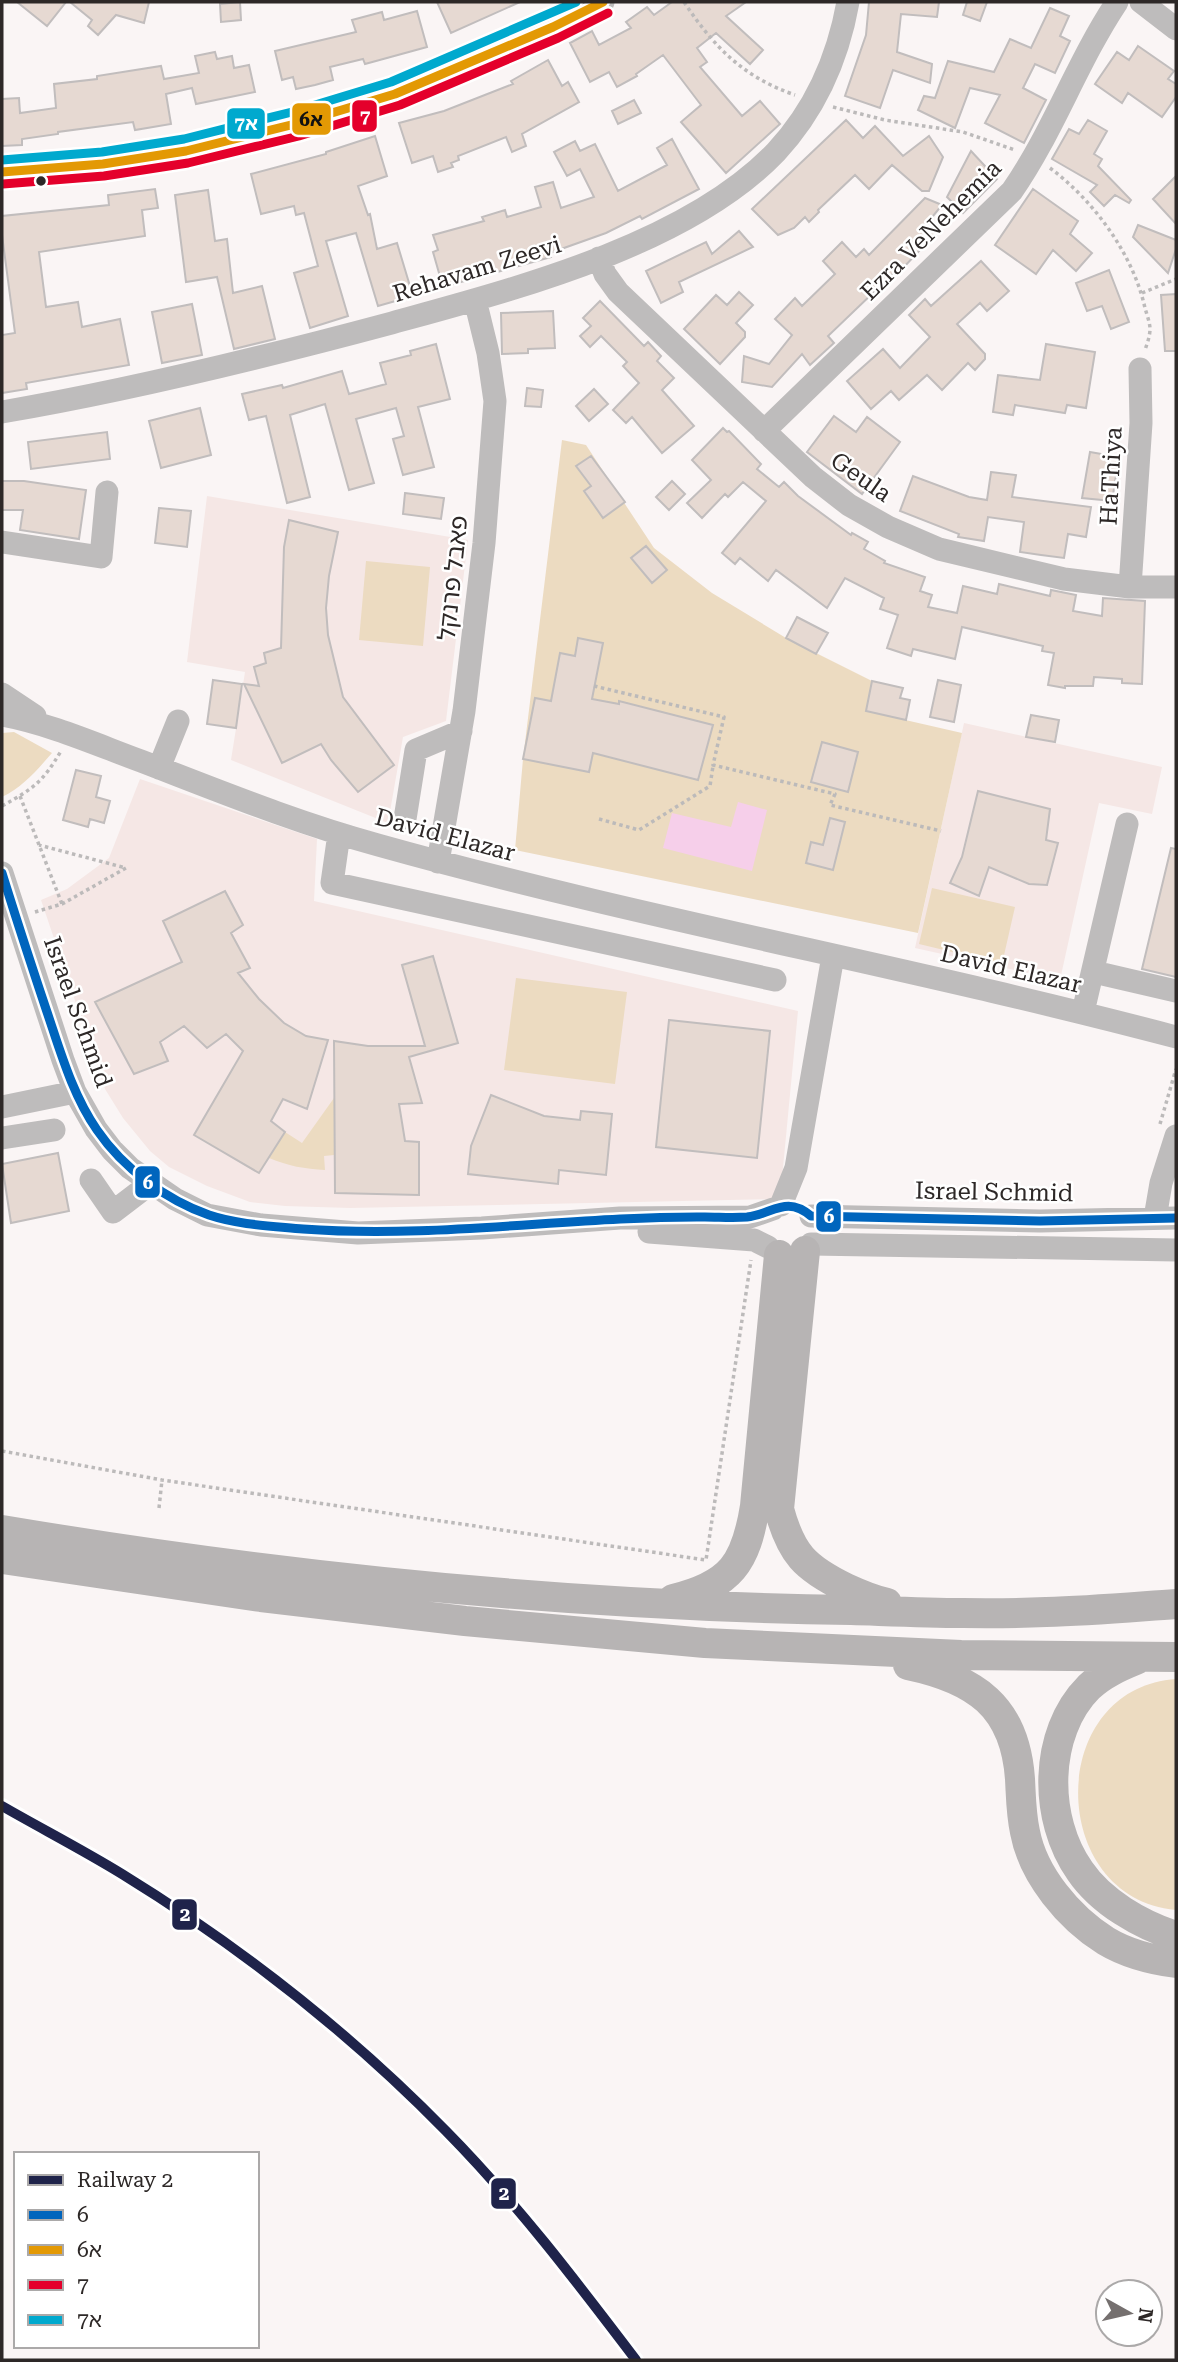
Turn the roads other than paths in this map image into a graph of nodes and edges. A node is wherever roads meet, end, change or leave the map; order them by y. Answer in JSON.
{"nodes":[{"id":1,"x":603,"y":2,"type":"edge"},
{"id":2,"x":848,"y":2,"type":"edge"},
{"id":3,"x":1117,"y":2,"type":"edge"},
{"id":4,"x":1141,"y":2,"type":"edge"},
{"id":5,"x":1176,"y":29,"type":"edge"},
{"id":6,"x":2,"y":172,"type":"edge"},
{"id":7,"x":599,"y":258,"type":"junction"},
{"id":8,"x":475,"y":300,"type":"junction"},
{"id":9,"x":1140,"y":369,"type":"road end"},
{"id":10,"x":2,"y":412,"type":"edge"},
{"id":11,"x":764,"y":431,"type":"junction"},
{"id":12,"x":107,"y":492,"type":"dead end"},
{"id":13,"x":2,"y":542,"type":"edge"},
{"id":14,"x":1130,"y":587,"type":"junction"},
{"id":15,"x":1176,"y":587,"type":"edge"},
{"id":16,"x":2,"y":694,"type":"edge"},
{"id":17,"x":2,"y":715,"type":"edge"},
{"id":18,"x":178,"y":721,"type":"dead end"},
{"id":19,"x":63,"y":731,"type":"junction"},
{"id":20,"x":461,"y":731,"type":"junction"},
{"id":21,"x":159,"y":768,"type":"junction"},
{"id":22,"x":405,"y":819,"type":"dead end"},
{"id":23,"x":1127,"y":824,"type":"dead end"},
{"id":24,"x":339,"y":834,"type":"junction"},
{"id":25,"x":438,"y":862,"type":"junction"},
{"id":26,"x":2,"y":873,"type":"edge"},
{"id":27,"x":660,"y":915,"type":"junction"},
{"id":28,"x":649,"y":952,"type":"junction"},
{"id":29,"x":833,"y":956,"type":"junction"},
{"id":30,"x":1094,"y":972,"type":"junction"},
{"id":31,"x":775,"y":980,"type":"dead end"},
{"id":32,"x":1176,"y":991,"type":"edge"},
{"id":33,"x":1083,"y":1012,"type":"junction"},
{"id":34,"x":1176,"y":1037,"type":"edge"},
{"id":35,"x":75,"y":1092,"type":"junction"},
{"id":36,"x":2,"y":1107,"type":"edge"},
{"id":37,"x":54,"y":1130,"type":"dead end"},
{"id":38,"x":1176,"y":1136,"type":"edge"},
{"id":39,"x":2,"y":1138,"type":"edge"},
{"id":40,"x":91,"y":1181,"type":"dead end"},
{"id":41,"x":151,"y":1183,"type":"junction"},
{"id":42,"x":791,"y":1209,"type":"junction"},
{"id":43,"x":1166,"y":1218,"type":"edge"},
{"id":44,"x":482,"y":1228,"type":"junction"},
{"id":45,"x":783,"y":1248,"type":"junction"},
{"id":46,"x":1176,"y":1250,"type":"edge"},
{"id":47,"x":2,"y":1530,"type":"edge"},
{"id":48,"x":2,"y":1559,"type":"edge"},
{"id":49,"x":654,"y":1604,"type":"junction"},
{"id":50,"x":1176,"y":1604,"type":"edge"},
{"id":51,"x":946,"y":1612,"type":"junction"},
{"id":52,"x":832,"y":1650,"type":"junction"},
{"id":53,"x":1144,"y":1657,"type":"junction"},
{"id":54,"x":1176,"y":1657,"type":"edge"},
{"id":55,"x":1170,"y":1947,"type":"edge"}],
"edges":[{"from":1,"to":6,"type":"street"},
{"from":2,"to":7,"type":"street","name":"Rehavam Zeevi"},
{"from":3,"to":11,"type":"street","name":"Ezra VeNehemia"},
{"from":4,"to":5,"type":"street"},
{"from":7,"to":8,"type":"street","name":"Rehavam Zeevi"},
{"from":7,"to":11,"type":"street","name":"Geula"},
{"from":8,"to":10,"type":"street","name":"Rehavam Zeevi"},
{"from":8,"to":20,"type":"street","name":"פאבל פרנקל"},
{"from":9,"to":14,"type":"street","name":"HaThiya"},
{"from":11,"to":14,"type":"street","name":"Geula"},
{"from":12,"to":13,"type":"street"},
{"from":14,"to":15,"type":"street","name":"Geula"},
{"from":16,"to":19,"type":"street","name":"David Elazar"},
{"from":17,"to":19,"type":"street","name":"David Elazar"},
{"from":18,"to":21,"type":"street"},
{"from":19,"to":21,"type":"street","name":"David Elazar"},
{"from":20,"to":22,"type":"street"},
{"from":20,"to":25,"type":"street","name":"פאבל פרנקל"},
{"from":21,"to":24,"type":"street","name":"David Elazar"},
{"from":23,"to":30,"type":"street"},
{"from":24,"to":25,"type":"street","name":"David Elazar"},
{"from":24,"to":28,"type":"street"},
{"from":25,"to":27,"type":"street","name":"David Elazar"},
{"from":26,"to":35,"type":"street","name":"Israel Schmid"},
{"from":27,"to":28,"type":"street"},
{"from":27,"to":29,"type":"street","name":"David Elazar"},
{"from":28,"to":31,"type":"street"},
{"from":29,"to":33,"type":"street","name":"David Elazar"},
{"from":29,"to":42,"type":"street"},
{"from":30,"to":32,"type":"street"},
{"from":30,"to":33,"type":"street"},
{"from":33,"to":34,"type":"street","name":"David Elazar"},
{"from":35,"to":36,"type":"street"},
{"from":35,"to":41,"type":"street","name":"Israel Schmid"},
{"from":37,"to":39,"type":"street"},
{"from":38,"to":43,"type":"street"},
{"from":40,"to":41,"type":"street"},
{"from":41,"to":44,"type":"street","name":"Israel Schmid"},
{"from":42,"to":43,"type":"street","name":"Israel Schmid"},
{"from":42,"to":44,"type":"street","name":"Israel Schmid"},
{"from":42,"to":45,"type":"street"},
{"from":42,"to":45,"type":"street"},
{"from":44,"to":45,"type":"street","name":"Israel Schmid"},
{"from":45,"to":46,"type":"street","name":"Israel Schmid"},
{"from":45,"to":49,"type":"main road"},
{"from":45,"to":51,"type":"main road"},
{"from":47,"to":49,"type":"main road"},
{"from":48,"to":52,"type":"main road"},
{"from":49,"to":51,"type":"main road"},
{"from":50,"to":51,"type":"main road"},
{"from":52,"to":53,"type":"main road"},
{"from":52,"to":55,"type":"main road"},
{"from":53,"to":54,"type":"main road"},
{"from":53,"to":55,"type":"main road"}]}
